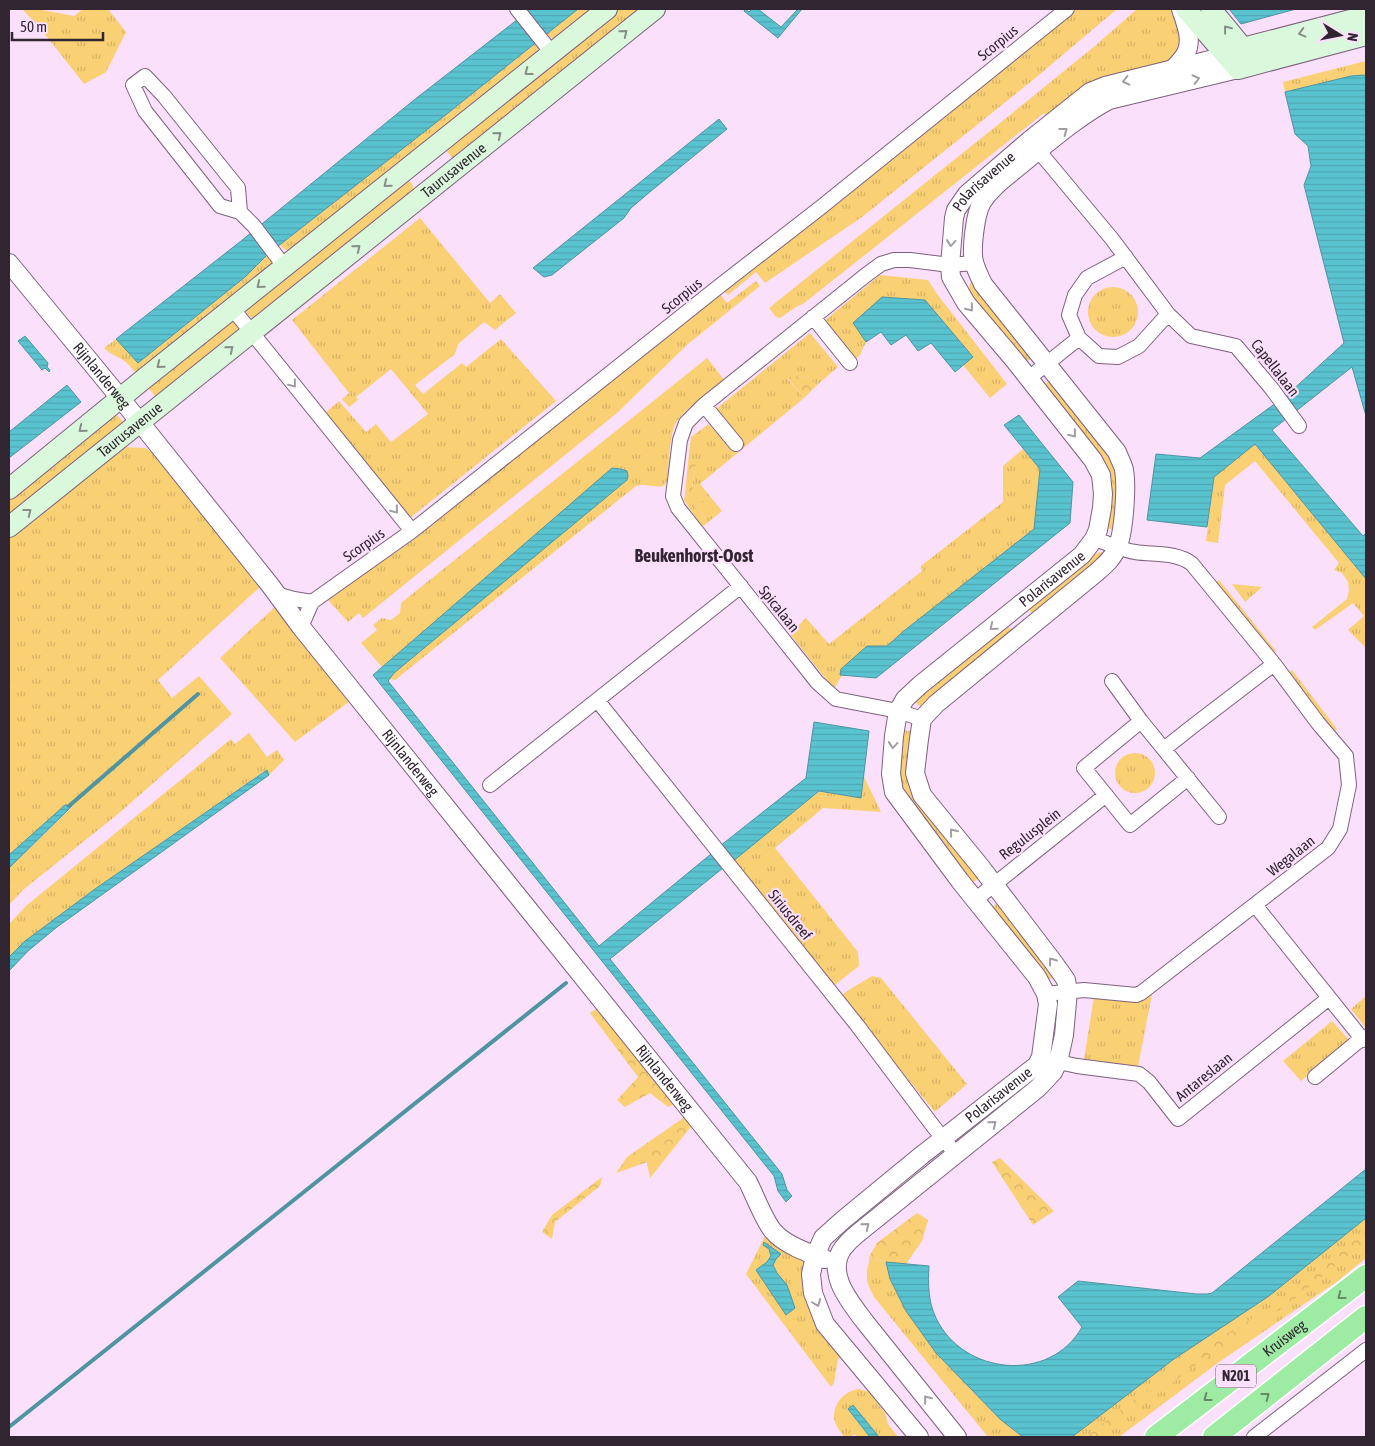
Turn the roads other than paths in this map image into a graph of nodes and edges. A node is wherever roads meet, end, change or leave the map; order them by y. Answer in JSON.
{"nodes":[{"id":1,"x":607,"y":9,"type":"edge"},
{"id":2,"x":655,"y":9,"type":"edge"},
{"id":3,"x":1066,"y":9,"type":"edge"},
{"id":4,"x":1181,"y":9,"type":"edge"},
{"id":5,"x":1186,"y":9,"type":"edge"},
{"id":6,"x":1211,"y":9,"type":"edge"},
{"id":7,"x":517,"y":10,"type":"edge"},
{"id":8,"x":1366,"y":16,"type":"edge"},
{"id":9,"x":1366,"y":36,"type":"edge"},
{"id":10,"x":547,"y":47,"type":"junction"},
{"id":11,"x":1236,"y":58,"type":"junction"},
{"id":12,"x":1173,"y":69,"type":"junction"},
{"id":13,"x":1034,"y":146,"type":"junction"},
{"id":14,"x":409,"y":167,"type":"junction"},
{"id":15,"x":429,"y":191,"type":"junction"},
{"id":16,"x":240,"y":212,"type":"junction"},
{"id":17,"x":1126,"y":257,"type":"junction"},
{"id":18,"x":279,"y":260,"type":"junction"},
{"id":19,"x":9,"y":263,"type":"edge"},
{"id":20,"x":974,"y":263,"type":"junction"},
{"id":21,"x":950,"y":265,"type":"junction"},
{"id":22,"x":232,"y":308,"type":"junction"},
{"id":23,"x":1168,"y":314,"type":"junction"},
{"id":24,"x":813,"y":317,"type":"junction"},
{"id":25,"x":251,"y":332,"type":"junction"},
{"id":26,"x":1079,"y":338,"type":"junction"},
{"id":27,"x":850,"y":363,"type":"dead end"},
{"id":28,"x":1047,"y":364,"type":"junction"},
{"id":29,"x":1029,"y":378,"type":"junction"},
{"id":30,"x":119,"y":398,"type":"junction"},
{"id":31,"x":704,"y":405,"type":"junction"},
{"id":32,"x":139,"y":421,"type":"junction"},
{"id":33,"x":1299,"y":426,"type":"dead end"},
{"id":34,"x":736,"y":444,"type":"dead end"},
{"id":35,"x":9,"y":489,"type":"edge"},
{"id":36,"x":9,"y":527,"type":"edge"},
{"id":37,"x":412,"y":531,"type":"junction"},
{"id":38,"x":1094,"y":539,"type":"junction"},
{"id":39,"x":1118,"y":547,"type":"junction"},
{"id":40,"x":741,"y":586,"type":"junction"},
{"id":41,"x":276,"y":594,"type":"junction"},
{"id":42,"x":312,"y":602,"type":"junction"},
{"id":43,"x":1012,"y":611,"type":"junction"},
{"id":44,"x":301,"y":628,"type":"junction"},
{"id":45,"x":1026,"y":631,"type":"junction"},
{"id":46,"x":1274,"y":664,"type":"junction"},
{"id":47,"x":1112,"y":681,"type":"dead end"},
{"id":48,"x":596,"y":700,"type":"junction"},
{"id":49,"x":898,"y":711,"type":"junction"},
{"id":50,"x":922,"y":719,"type":"junction"},
{"id":51,"x":1142,"y":721,"type":"junction"},
{"id":52,"x":1164,"y":749,"type":"junction"},
{"id":53,"x":1188,"y":778,"type":"junction"},
{"id":54,"x":490,"y":785,"type":"dead end"},
{"id":55,"x":1106,"y":795,"type":"junction"},
{"id":56,"x":1219,"y":817,"type":"dead end"},
{"id":57,"x":993,"y":885,"type":"junction"},
{"id":58,"x":975,"y":900,"type":"junction"},
{"id":59,"x":1255,"y":905,"type":"junction"},
{"id":60,"x":1068,"y":991,"type":"junction"},
{"id":61,"x":1046,"y":994,"type":"junction"},
{"id":62,"x":1329,"y":998,"type":"junction"},
{"id":63,"x":1365,"y":1038,"type":"edge"},
{"id":64,"x":1049,"y":1060,"type":"junction"},
{"id":65,"x":1315,"y":1077,"type":"dead end"},
{"id":66,"x":943,"y":1138,"type":"junction"},
{"id":67,"x":955,"y":1154,"type":"junction"},
{"id":68,"x":815,"y":1256,"type":"junction"},
{"id":69,"x":837,"y":1264,"type":"junction"},
{"id":70,"x":1366,"y":1276,"type":"edge"},
{"id":71,"x":1366,"y":1317,"type":"edge"},
{"id":72,"x":1366,"y":1350,"type":"edge"},
{"id":73,"x":919,"y":1437,"type":"edge"},
{"id":74,"x":958,"y":1437,"type":"edge"},
{"id":75,"x":1156,"y":1437,"type":"edge"},
{"id":76,"x":1214,"y":1437,"type":"edge"},
{"id":77,"x":1254,"y":1437,"type":"edge"}],
"edges":[{"from":1,"to":10,"type":"main road","name":"Taurusavenue"},
{"from":15,"to":2,"type":"main road","name":"Taurusavenue","one_way":true},
{"from":3,"to":37,"type":"street","name":"Scorpius"},
{"from":4,"to":12,"type":"street"},
{"from":5,"to":11,"type":"main road"},
{"from":11,"to":6,"type":"main road","one_way":true},
{"from":7,"to":10,"type":"street"},
{"from":8,"to":11,"type":"main road","name":"Polarisavenue","one_way":true},
{"from":9,"to":11,"type":"main road","name":"Polarisavenue"},
{"from":10,"to":14,"type":"main road","name":"Taurusavenue","one_way":true},
{"from":11,"to":12,"type":"street","name":"Polarisavenue"},
{"from":13,"to":11,"type":"street","name":"Polarisavenue","one_way":true},
{"from":12,"to":13,"type":"street","name":"Polarisavenue","one_way":true},
{"from":13,"to":17,"type":"street","name":"Capellalaan"},
{"from":13,"to":20,"type":"street","name":"Polarisavenue"},
{"from":13,"to":21,"type":"street","name":"Polarisavenue","one_way":true},
{"from":14,"to":15,"type":"main road"},
{"from":14,"to":18,"type":"main road","name":"Taurusavenue","one_way":true},
{"from":25,"to":15,"type":"main road","name":"Taurusavenue","one_way":true},
{"from":16,"to":16,"type":"street"},
{"from":16,"to":18,"type":"street"},
{"from":17,"to":23,"type":"street","name":"Capellalaan"},
{"from":17,"to":26,"type":"street"},
{"from":18,"to":22,"type":"main road","name":"Taurusavenue","one_way":true},
{"from":19,"to":30,"type":"street","name":"Rijnlanderweg"},
{"from":20,"to":21,"type":"street","name":"Spicalaan"},
{"from":20,"to":28,"type":"street","name":"Polarisavenue"},
{"from":21,"to":24,"type":"street","name":"Spicalaan"},
{"from":21,"to":29,"type":"street","name":"Polarisavenue","one_way":true},
{"from":22,"to":25,"type":"street"},
{"from":22,"to":30,"type":"main road","name":"Taurusavenue","one_way":true},
{"from":23,"to":26,"type":"street"},
{"from":23,"to":33,"type":"street","name":"Capellalaan"},
{"from":24,"to":27,"type":"street"},
{"from":24,"to":31,"type":"street","name":"Spicalaan"},
{"from":32,"to":25,"type":"main road","name":"Taurusavenue","one_way":true},
{"from":25,"to":37,"type":"street","one_way":true},
{"from":26,"to":28,"type":"street"},
{"from":28,"to":29,"type":"street"},
{"from":28,"to":39,"type":"street","name":"Polarisavenue"},
{"from":29,"to":38,"type":"street","name":"Polarisavenue","one_way":true},
{"from":30,"to":32,"type":"street","name":"Rijnlanderweg"},
{"from":30,"to":35,"type":"main road","name":"Taurusavenue","one_way":true},
{"from":31,"to":34,"type":"street"},
{"from":31,"to":40,"type":"street","name":"Spicalaan"},
{"from":36,"to":32,"type":"main road","name":"Taurusavenue","one_way":true},
{"from":32,"to":41,"type":"street","name":"Rijnlanderweg"},
{"from":37,"to":42,"type":"street","name":"Scorpius"},
{"from":38,"to":39,"type":"street","name":"Wegalaan"},
{"from":38,"to":43,"type":"street","name":"Polarisavenue"},
{"from":39,"to":45,"type":"street","name":"Polarisavenue"},
{"from":39,"to":46,"type":"street","name":"Wegalaan"},
{"from":40,"to":48,"type":"street"},
{"from":40,"to":49,"type":"street","name":"Spicalaan"},
{"from":41,"to":42,"type":"street"},
{"from":41,"to":44,"type":"street","name":"Rijnlanderweg"},
{"from":42,"to":44,"type":"street"},
{"from":43,"to":45,"type":"street"},
{"from":43,"to":49,"type":"street","name":"Polarisavenue","one_way":true},
{"from":44,"to":68,"type":"street","name":"Rijnlanderweg"},
{"from":45,"to":50,"type":"street","name":"Polarisavenue"},
{"from":46,"to":52,"type":"street"},
{"from":46,"to":59,"type":"street","name":"Wegalaan"},
{"from":47,"to":51,"type":"street"},
{"from":48,"to":54,"type":"street"},
{"from":48,"to":66,"type":"street","name":"Siriusdreef"},
{"from":49,"to":50,"type":"street","name":"Spicalaan"},
{"from":49,"to":58,"type":"street","name":"Polarisavenue","one_way":true},
{"from":57,"to":50,"type":"street","name":"Polarisavenue","one_way":true},
{"from":51,"to":52,"type":"street"},
{"from":51,"to":55,"type":"street"},
{"from":52,"to":53,"type":"street"},
{"from":53,"to":55,"type":"street"},
{"from":53,"to":56,"type":"street"},
{"from":55,"to":57,"type":"street","name":"Regulusplein"},
{"from":57,"to":58,"type":"street","name":"Regulusplein"},
{"from":60,"to":57,"type":"street","name":"Polarisavenue","one_way":true},
{"from":58,"to":61,"type":"street","name":"Polarisavenue"},
{"from":59,"to":60,"type":"street","name":"Wegalaan"},
{"from":59,"to":62,"type":"street"},
{"from":60,"to":61,"type":"street","name":"Wegalaan"},
{"from":60,"to":64,"type":"street","name":"Polarisavenue"},
{"from":61,"to":64,"type":"street","name":"Polarisavenue"},
{"from":62,"to":63,"type":"street"},
{"from":62,"to":64,"type":"street","name":"Antareslaan"},
{"from":63,"to":65,"type":"street"},
{"from":64,"to":66,"type":"street","name":"Polarisavenue"},
{"from":67,"to":64,"type":"street","name":"Polarisavenue","one_way":true},
{"from":66,"to":67,"type":"street","name":"Siriusdreef"},
{"from":66,"to":68,"type":"street","name":"Polarisavenue"},
{"from":69,"to":67,"type":"street","name":"Polarisavenue","one_way":true},
{"from":68,"to":69,"type":"street","name":"Rijnlanderweg"},
{"from":68,"to":73,"type":"street","one_way":true},
{"from":74,"to":69,"type":"street","one_way":true},
{"from":70,"to":75,"type":"highway","name":"Kruisweg","number":"N201","one_way":true},
{"from":76,"to":71,"type":"highway","number":"N201","one_way":true},
{"from":72,"to":77,"type":"street"}]}
